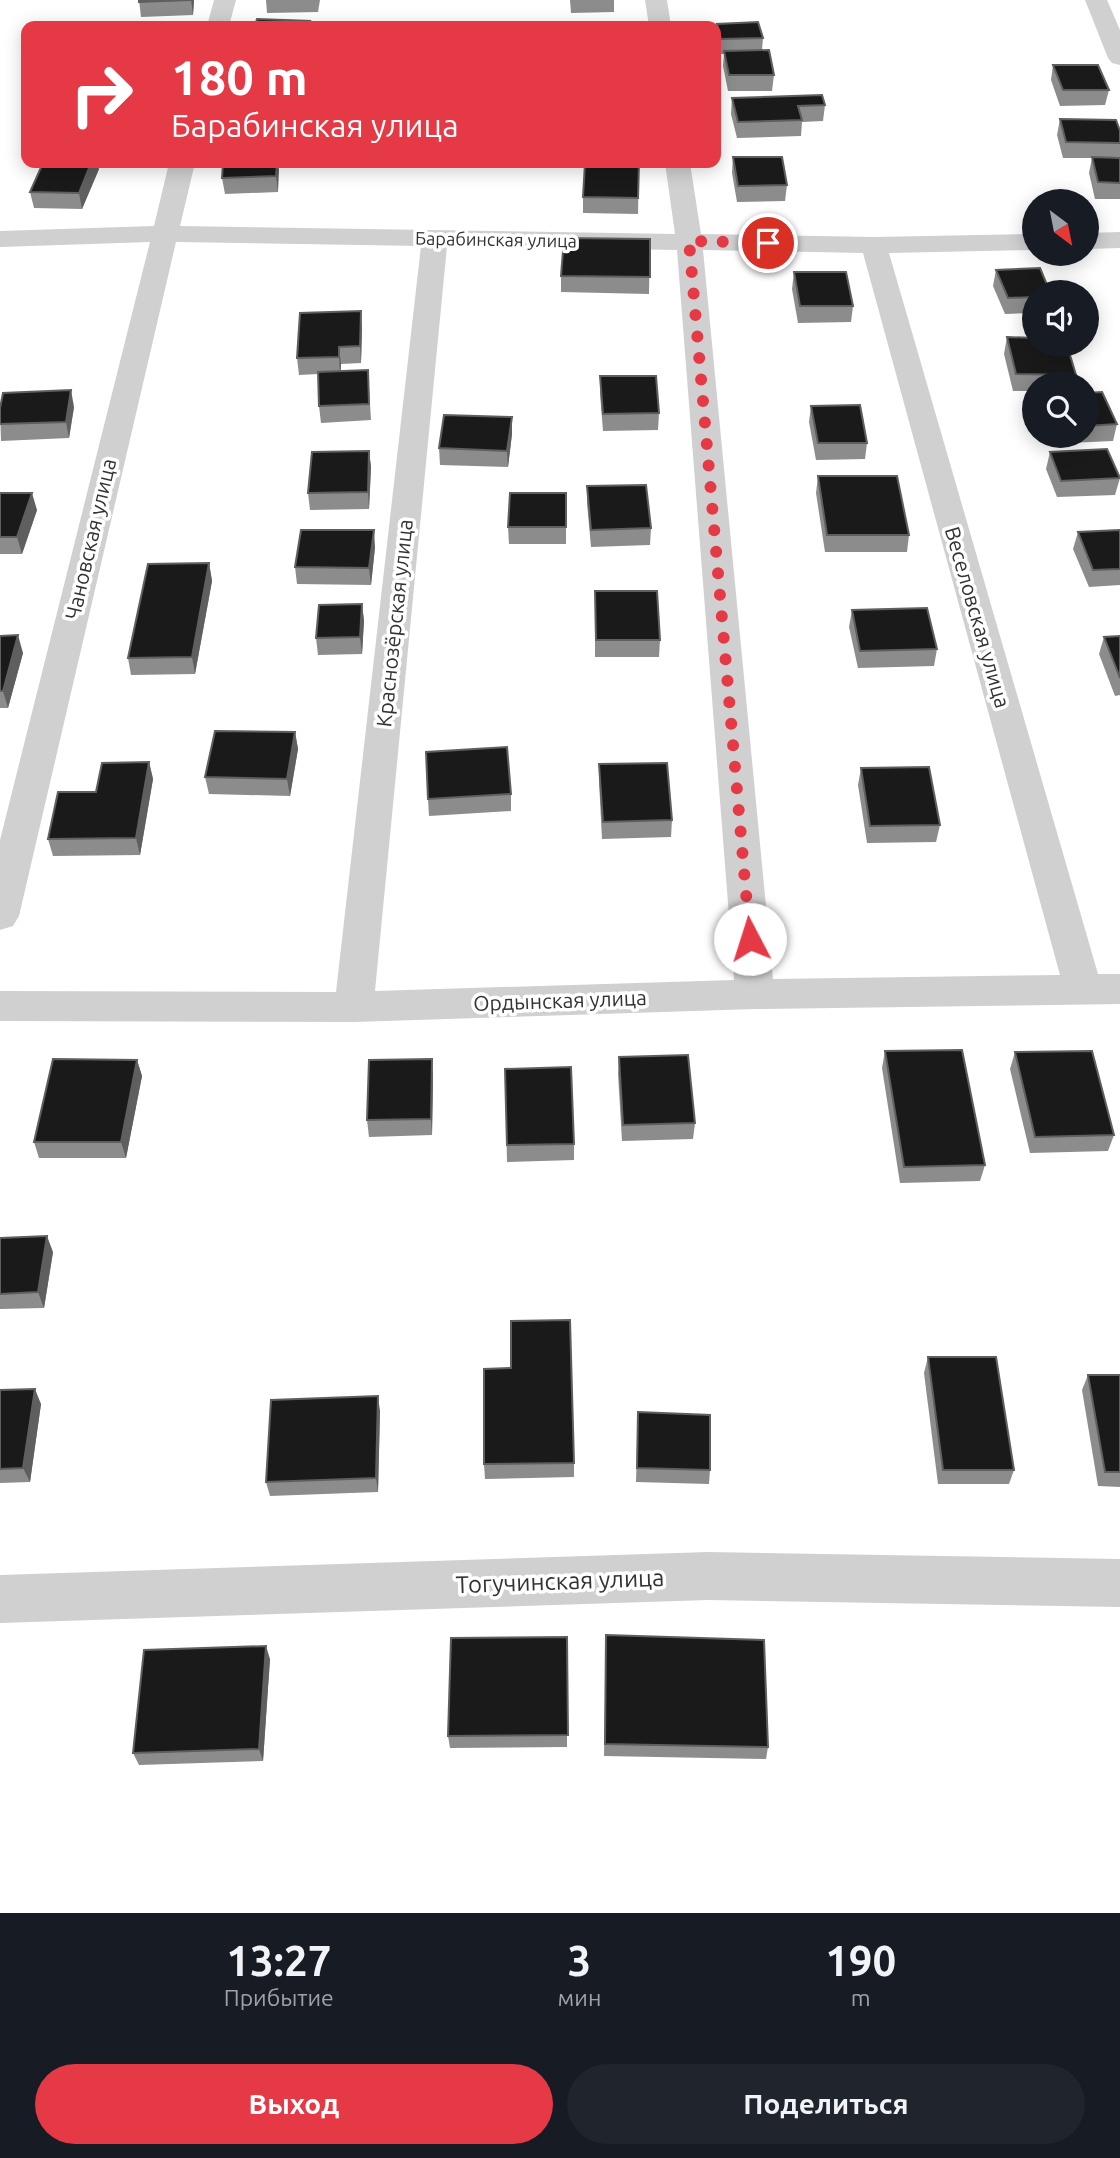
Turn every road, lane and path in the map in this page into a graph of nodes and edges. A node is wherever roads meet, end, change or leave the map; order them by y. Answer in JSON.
{"nodes":[{"id":1,"x":225,"y":0,"type":"edge"},
{"id":2,"x":656,"y":0,"type":"edge"},
{"id":3,"x":1096,"y":0,"type":"edge"},
{"id":4,"x":219,"y":21,"type":"edge"},
{"id":5,"x":659,"y":21,"type":"edge"},
{"id":6,"x":1120,"y":58,"type":"edge"},
{"id":7,"x":180,"y":168,"type":"edge"},
{"id":8,"x":679,"y":168,"type":"edge"},
{"id":9,"x":163,"y":234,"type":"junction"},
{"id":10,"x":0,"y":239,"type":"edge"},
{"id":11,"x":435,"y":239,"type":"junction"},
{"id":12,"x":1120,"y":240,"type":"edge"},
{"id":13,"x":689,"y":241,"type":"junction"},
{"id":14,"x":1099,"y":241,"type":"edge"},
{"id":15,"x":1022,"y":242,"type":"edge"},
{"id":16,"x":874,"y":245,"type":"junction"},
{"id":17,"x":0,"y":916,"type":"edge"},
{"id":18,"x":1102,"y":989,"type":"edge"},
{"id":19,"x":755,"y":994,"type":"junction"},
{"id":20,"x":0,"y":1006,"type":"edge"},
{"id":21,"x":354,"y":1007,"type":"junction"},
{"id":22,"x":1120,"y":1583,"type":"edge"},
{"id":23,"x":0,"y":1599,"type":"edge"}],
"edges":[{"from":1,"to":4,"type":"street"},
{"from":2,"to":5,"type":"street"},
{"from":3,"to":6,"type":"street"},
{"from":7,"to":9,"type":"street","name":"Чановская улица"},
{"from":8,"to":13,"type":"street"},
{"from":9,"to":10,"type":"street","name":"Барабинская улица"},
{"from":9,"to":11,"type":"street","name":"Барабинская улица"},
{"from":9,"to":17,"type":"street","name":"Чановская улица"},
{"from":11,"to":13,"type":"street","name":"Барабинская улица"},
{"from":11,"to":21,"type":"street","name":"Краснозёрская улица"},
{"from":12,"to":14,"type":"street"},
{"from":13,"to":16,"type":"street","name":"Барабинская улица"},
{"from":13,"to":19,"type":"street"},
{"from":15,"to":16,"type":"street","name":"Барабинская улица"},
{"from":16,"to":18,"type":"street","name":"Веселовская улица"},
{"from":18,"to":19,"type":"street","name":"Ордынская улица"},
{"from":19,"to":21,"type":"street","name":"Ордынская улица"},
{"from":20,"to":21,"type":"street","name":"Ордынская улица"},
{"from":22,"to":23,"type":"street","name":"Тогучинская улица"}]}
